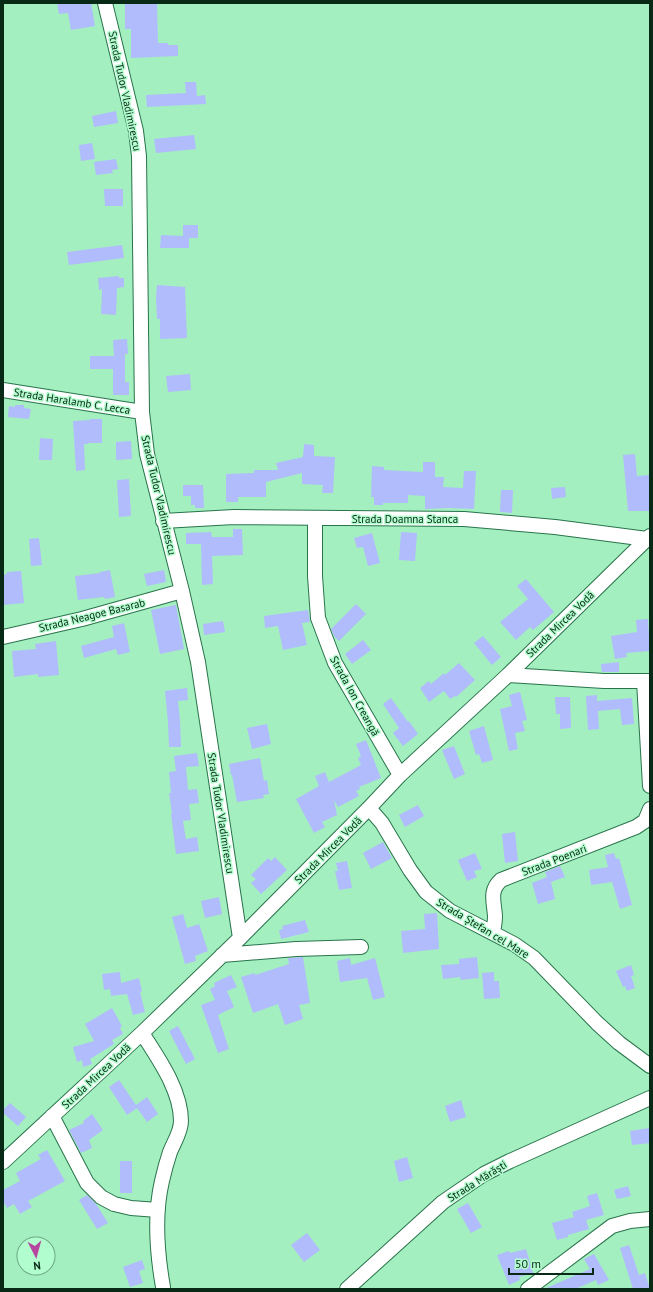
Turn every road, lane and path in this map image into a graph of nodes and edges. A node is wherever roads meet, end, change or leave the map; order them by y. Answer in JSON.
{"nodes":[{"id":1,"x":105,"y":3,"type":"edge"},
{"id":2,"x":3,"y":390,"type":"edge"},
{"id":3,"x":142,"y":412,"type":"junction"},
{"id":4,"x":315,"y":518,"type":"junction"},
{"id":5,"x":163,"y":521,"type":"junction"},
{"id":6,"x":648,"y":537,"type":"edge"},
{"id":7,"x":182,"y":591,"type":"junction"},
{"id":8,"x":3,"y":637,"type":"edge"},
{"id":9,"x":508,"y":676,"type":"junction"},
{"id":10,"x":647,"y":681,"type":"edge"},
{"id":11,"x":400,"y":776,"type":"junction"},
{"id":12,"x":650,"y":786,"type":"edge"},
{"id":13,"x":369,"y":808,"type":"junction"},
{"id":14,"x":650,"y":809,"type":"edge"},
{"id":15,"x":493,"y":932,"type":"junction"},
{"id":16,"x":240,"y":938,"type":"junction"},
{"id":17,"x":361,"y":948,"type":"dead end"},
{"id":18,"x":222,"y":955,"type":"junction"},
{"id":19,"x":142,"y":1033,"type":"junction"},
{"id":20,"x":650,"y":1066,"type":"edge"},
{"id":21,"x":650,"y":1098,"type":"edge"},
{"id":22,"x":52,"y":1116,"type":"junction"},
{"id":23,"x":3,"y":1162,"type":"edge"},
{"id":24,"x":158,"y":1210,"type":"junction"},
{"id":25,"x":650,"y":1219,"type":"edge"},
{"id":26,"x":163,"y":1287,"type":"dead end"},
{"id":27,"x":535,"y":1287,"type":"edge"},
{"id":28,"x":347,"y":1289,"type":"edge"}],
"edges":[{"from":1,"to":3,"type":"street","name":"Strada Tudor Vladimirescu"},
{"from":2,"to":3,"type":"street","name":"Strada Haralamb C. Lecca"},
{"from":3,"to":5,"type":"street","name":"Strada Tudor Vladimirescu"},
{"from":4,"to":5,"type":"street","name":"Strada Doamna Stanca"},
{"from":4,"to":6,"type":"street","name":"Strada Doamna Stanca"},
{"from":4,"to":11,"type":"street","name":"Strada Ion Creangă"},
{"from":5,"to":7,"type":"street","name":"Strada Tudor Vladimirescu"},
{"from":6,"to":9,"type":"street","name":"Strada Mircea Vodă"},
{"from":7,"to":8,"type":"street","name":"Strada Neagoe Basarab"},
{"from":7,"to":16,"type":"street","name":"Strada Tudor Vladimirescu"},
{"from":9,"to":10,"type":"street"},
{"from":9,"to":11,"type":"street","name":"Strada Mircea Vodă"},
{"from":10,"to":12,"type":"street"},
{"from":11,"to":13,"type":"street","name":"Strada Mircea Vodă"},
{"from":13,"to":15,"type":"street","name":"Strada Ștefan cel Mare"},
{"from":13,"to":16,"type":"street","name":"Strada Mircea Vodă"},
{"from":14,"to":15,"type":"street","name":"Strada Poenari"},
{"from":15,"to":20,"type":"street","name":"Strada Ștefan cel Mare"},
{"from":16,"to":18,"type":"street","name":"Strada Mircea Vodă"},
{"from":17,"to":18,"type":"street"},
{"from":18,"to":19,"type":"street","name":"Strada Mircea Vodă"},
{"from":19,"to":22,"type":"street","name":"Strada Mircea Vodă"},
{"from":19,"to":24,"type":"street"},
{"from":21,"to":28,"type":"street","name":"Strada Mărăști"},
{"from":22,"to":23,"type":"street","name":"Strada Mircea Vodă"},
{"from":22,"to":24,"type":"street"},
{"from":24,"to":26,"type":"street"},
{"from":25,"to":27,"type":"street"}]}
